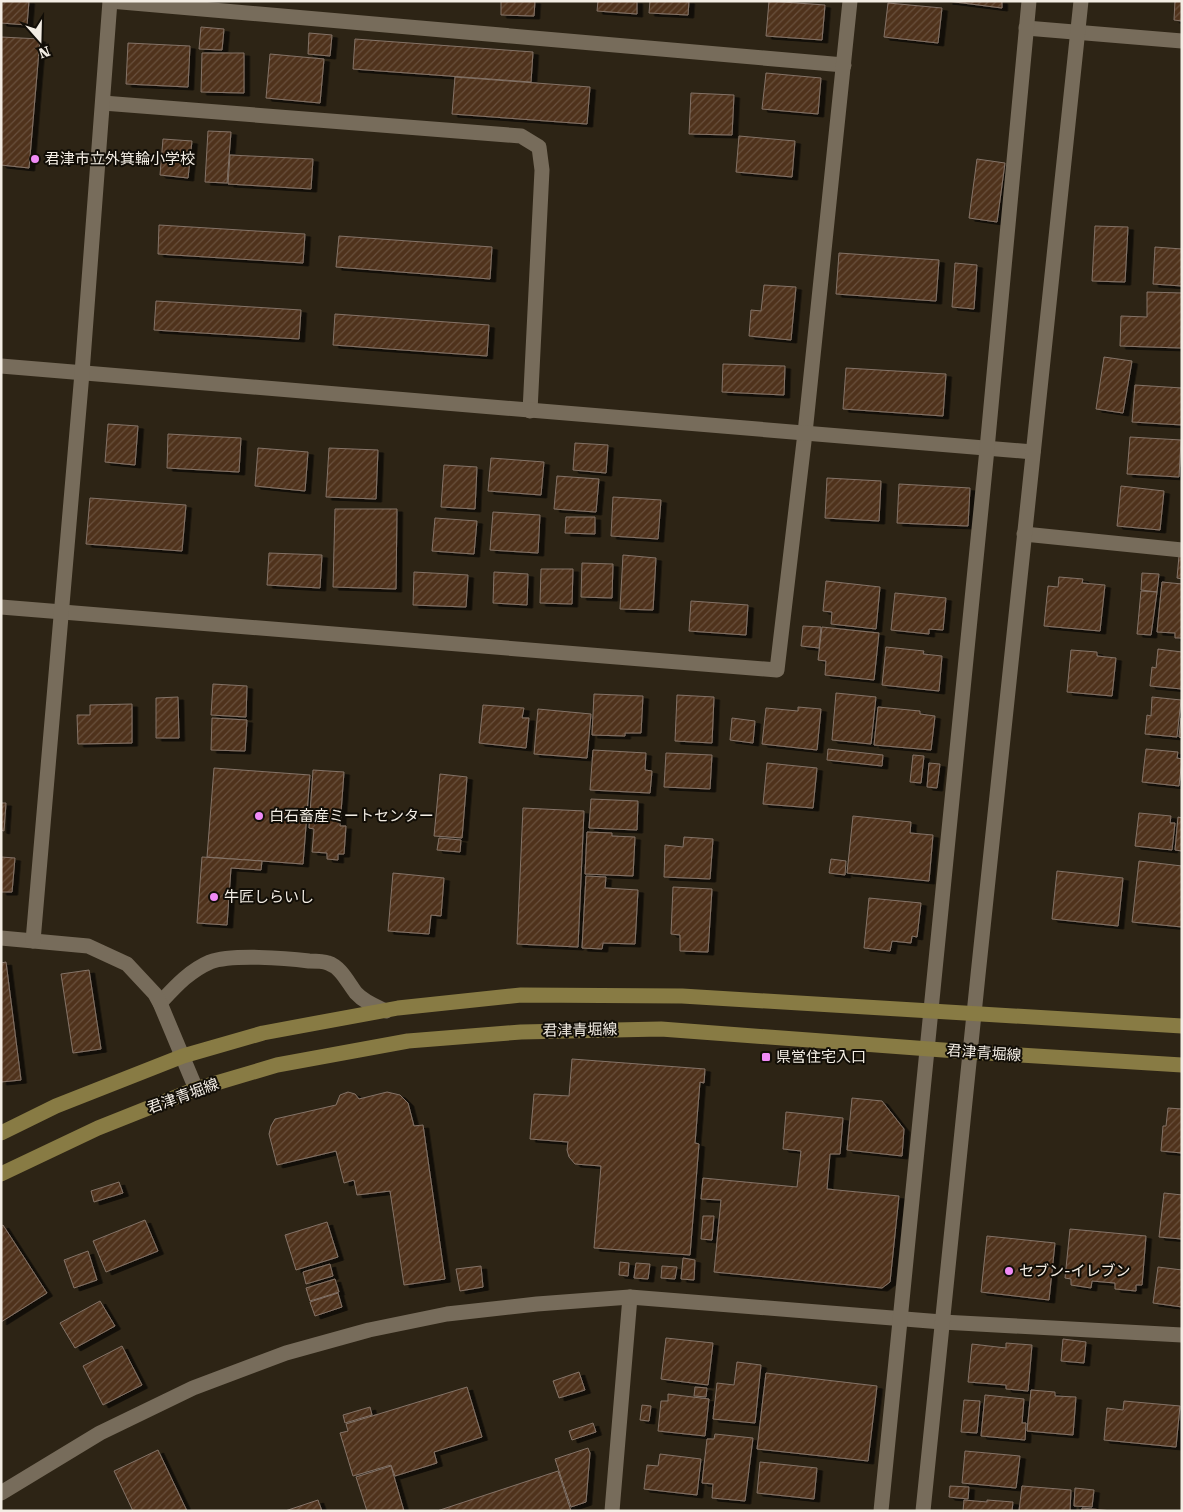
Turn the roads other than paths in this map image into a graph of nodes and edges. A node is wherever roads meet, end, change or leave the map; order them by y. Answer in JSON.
{"nodes":[{"id":1,"x":110,"y":1,"type":"edge"},
{"id":2,"x":850,"y":1,"type":"edge"},
{"id":3,"x":1029,"y":1,"type":"edge"},
{"id":4,"x":1081,"y":1,"type":"edge"},
{"id":5,"x":1026,"y":28,"type":"junction"},
{"id":6,"x":1078,"y":32,"type":"junction"},
{"id":7,"x":1182,"y":41,"type":"edge"},
{"id":8,"x":844,"y":65,"type":"junction"},
{"id":9,"x":103,"y":103,"type":"junction"},
{"id":10,"x":1,"y":366,"type":"edge"},
{"id":11,"x":82,"y":373,"type":"junction"},
{"id":12,"x":530,"y":411,"type":"junction"},
{"id":13,"x":805,"y":433,"type":"junction"},
{"id":14,"x":987,"y":449,"type":"junction"},
{"id":15,"x":1033,"y":452,"type":"junction"},
{"id":16,"x":1024,"y":534,"type":"junction"},
{"id":17,"x":1182,"y":550,"type":"edge"},
{"id":18,"x":1,"y":607,"type":"edge"},
{"id":19,"x":61,"y":613,"type":"junction"},
{"id":20,"x":1,"y":938,"type":"edge"},
{"id":21,"x":33,"y":941,"type":"junction"},
{"id":22,"x":160,"y":1003,"type":"junction"},
{"id":23,"x":386,"y":1011,"type":"junction"},
{"id":24,"x":931,"y":1012,"type":"junction"},
{"id":25,"x":974,"y":1015,"type":"junction"},
{"id":26,"x":1182,"y":1026,"type":"edge"},
{"id":27,"x":928,"y":1048,"type":"junction"},
{"id":28,"x":970,"y":1052,"type":"junction"},
{"id":29,"x":183,"y":1056,"type":"junction"},
{"id":30,"x":1182,"y":1065,"type":"edge"},
{"id":31,"x":196,"y":1089,"type":"junction"},
{"id":32,"x":1,"y":1133,"type":"edge"},
{"id":33,"x":1,"y":1174,"type":"edge"},
{"id":34,"x":630,"y":1297,"type":"junction"},
{"id":35,"x":901,"y":1319,"type":"junction"},
{"id":36,"x":942,"y":1322,"type":"junction"},
{"id":37,"x":1182,"y":1335,"type":"edge"},
{"id":38,"x":1,"y":1493,"type":"edge"},
{"id":39,"x":612,"y":1511,"type":"edge"},
{"id":40,"x":881,"y":1511,"type":"edge"},
{"id":41,"x":923,"y":1511,"type":"edge"}],
"edges":[{"from":1,"to":8,"type":"street"},
{"from":1,"to":9,"type":"street"},
{"from":2,"to":8,"type":"street"},
{"from":3,"to":5,"type":"street"},
{"from":4,"to":6,"type":"street"},
{"from":5,"to":6,"type":"street"},
{"from":5,"to":14,"type":"street"},
{"from":6,"to":7,"type":"street"},
{"from":6,"to":15,"type":"street"},
{"from":8,"to":13,"type":"street"},
{"from":9,"to":11,"type":"street"},
{"from":9,"to":12,"type":"street"},
{"from":10,"to":11,"type":"street"},
{"from":11,"to":12,"type":"street"},
{"from":11,"to":19,"type":"street"},
{"from":12,"to":13,"type":"street"},
{"from":13,"to":14,"type":"street"},
{"from":13,"to":19,"type":"street"},
{"from":14,"to":15,"type":"street"},
{"from":14,"to":24,"type":"street"},
{"from":15,"to":16,"type":"street"},
{"from":16,"to":17,"type":"street"},
{"from":16,"to":25,"type":"street"},
{"from":18,"to":19,"type":"street"},
{"from":19,"to":21,"type":"street"},
{"from":20,"to":21,"type":"street"},
{"from":21,"to":22,"type":"street"},
{"from":22,"to":23,"type":"street"},
{"from":22,"to":29,"type":"street"},
{"from":23,"to":24,"type":"main road"},
{"from":23,"to":29,"type":"main road"},
{"from":24,"to":25,"type":"main road"},
{"from":24,"to":27,"type":"street"},
{"from":25,"to":26,"type":"main road"},
{"from":25,"to":28,"type":"street"},
{"from":27,"to":28,"type":"main road","name":"君津青堀線"},
{"from":27,"to":31,"type":"main road","name":"君津青堀線"},
{"from":27,"to":35,"type":"street"},
{"from":28,"to":30,"type":"main road","name":"君津青堀線"},
{"from":28,"to":36,"type":"street"},
{"from":29,"to":31,"type":"street"},
{"from":29,"to":32,"type":"main road"},
{"from":31,"to":33,"type":"main road","name":"君津青堀線"},
{"from":34,"to":35,"type":"street"},
{"from":34,"to":38,"type":"street"},
{"from":34,"to":39,"type":"street"},
{"from":35,"to":36,"type":"street"},
{"from":35,"to":40,"type":"street"},
{"from":36,"to":37,"type":"street"},
{"from":36,"to":41,"type":"street"}]}
